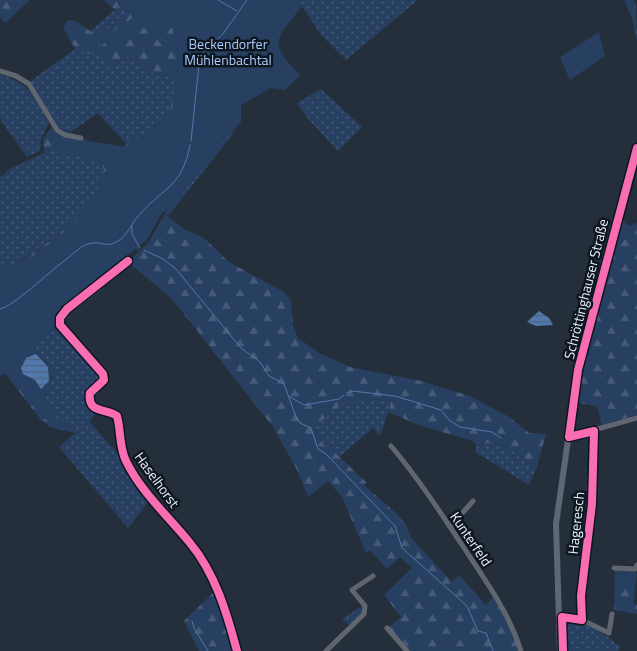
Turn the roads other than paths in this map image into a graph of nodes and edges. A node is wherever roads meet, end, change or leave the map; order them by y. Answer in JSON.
{"nodes":[{"id":1,"x":0,"y":71,"type":"edge"},
{"id":2,"x":81,"y":138,"type":"dead end"},
{"id":3,"x":637,"y":148,"type":"edge"},
{"id":4,"x":128,"y":261,"type":"dead end"},
{"id":5,"x":637,"y":418,"type":"edge"},
{"id":6,"x":594,"y":431,"type":"junction"},
{"id":7,"x":568,"y":438,"type":"junction"},
{"id":8,"x":391,"y":446,"type":"dead end"},
{"id":9,"x":473,"y":501,"type":"dead end"},
{"id":10,"x":450,"y":527,"type":"junction"},
{"id":11,"x":637,"y":565,"type":"edge"},
{"id":12,"x":614,"y":568,"type":"dead end"},
{"id":13,"x":373,"y":576,"type":"dead end"},
{"id":14,"x":612,"y":614,"type":"dead end"},
{"id":15,"x":559,"y":617,"type":"junction"},
{"id":16,"x":582,"y":620,"type":"junction"},
{"id":17,"x":387,"y":628,"type":"dead end"},
{"id":18,"x":237,"y":651,"type":"edge"},
{"id":19,"x":326,"y":651,"type":"edge"},
{"id":20,"x":407,"y":651,"type":"edge"},
{"id":21,"x":521,"y":651,"type":"edge"},
{"id":22,"x":560,"y":651,"type":"edge"}],
"edges":[{"from":1,"to":2,"type":"street"},
{"from":3,"to":7,"type":"main road","name":"Schröttinghauser Straße"},
{"from":4,"to":18,"type":"street","name":"Haselhorst"},
{"from":5,"to":6,"type":"street"},
{"from":6,"to":7,"type":"street"},
{"from":6,"to":16,"type":"street","name":"Hageresch"},
{"from":7,"to":15,"type":"main road","name":"Schröttinghauser Straße"},
{"from":8,"to":10,"type":"street","name":"Kunterfeld"},
{"from":9,"to":10,"type":"street"},
{"from":10,"to":21,"type":"street","name":"Kunterfeld"},
{"from":11,"to":12,"type":"street"},
{"from":13,"to":19,"type":"street"},
{"from":14,"to":16,"type":"street"},
{"from":15,"to":16,"type":"street"},
{"from":15,"to":22,"type":"main road","name":"Schröttinghauser Straße"},
{"from":17,"to":20,"type":"street"}]}
